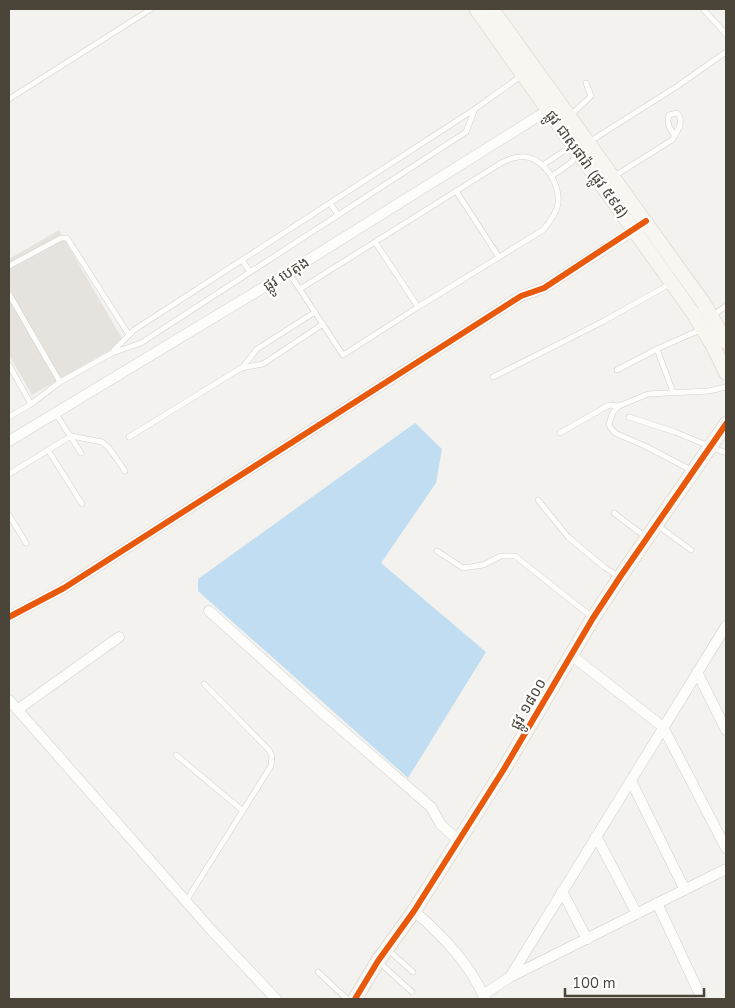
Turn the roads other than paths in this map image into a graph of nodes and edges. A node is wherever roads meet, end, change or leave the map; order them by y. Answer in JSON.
{"nodes":[{"id":1,"x":151,"y":9,"type":"edge"},
{"id":2,"x":476,"y":9,"type":"edge"},
{"id":3,"x":492,"y":9,"type":"edge"},
{"id":4,"x":703,"y":9,"type":"edge"},
{"id":5,"x":726,"y":34,"type":"edge"},
{"id":6,"x":726,"y":52,"type":"edge"},
{"id":7,"x":528,"y":71,"type":"junction"},
{"id":8,"x":586,"y":83,"type":"dead end"},
{"id":9,"x":9,"y":99,"type":"edge"},
{"id":10,"x":554,"y":106,"type":"junction"},
{"id":11,"x":475,"y":109,"type":"junction"},
{"id":12,"x":570,"y":116,"type":"junction"},
{"id":13,"x":558,"y":124,"type":"junction"},
{"id":14,"x":675,"y":136,"type":"dead end"},
{"id":15,"x":589,"y":142,"type":"junction"},
{"id":16,"x":577,"y":150,"type":"junction"},
{"id":17,"x":543,"y":165,"type":"junction"},
{"id":18,"x":552,"y":176,"type":"junction"},
{"id":19,"x":614,"y":177,"type":"junction"},
{"id":20,"x":602,"y":184,"type":"junction"},
{"id":21,"x":456,"y":191,"type":"junction"},
{"id":22,"x":330,"y":203,"type":"junction"},
{"id":23,"x":338,"y":215,"type":"junction"},
{"id":24,"x":646,"y":221,"type":"junction"},
{"id":25,"x":635,"y":230,"type":"junction"},
{"id":26,"x":375,"y":242,"type":"junction"},
{"id":27,"x":499,"y":257,"type":"junction"},
{"id":28,"x":242,"y":260,"type":"junction"},
{"id":29,"x":9,"y":266,"type":"edge"},
{"id":30,"x":250,"y":272,"type":"junction"},
{"id":31,"x":289,"y":272,"type":"junction"},
{"id":32,"x":672,"y":283,"type":"junction"},
{"id":33,"x":300,"y":289,"type":"junction"},
{"id":34,"x":9,"y":294,"type":"edge"},
{"id":35,"x":726,"y":306,"type":"edge"},
{"id":36,"x":418,"y":308,"type":"junction"},
{"id":37,"x":315,"y":312,"type":"junction"},
{"id":38,"x":712,"y":316,"type":"junction"},
{"id":39,"x":323,"y":324,"type":"junction"},
{"id":40,"x":703,"y":329,"type":"junction"},
{"id":41,"x":129,"y":335,"type":"junction"},
{"id":42,"x":723,"y":342,"type":"edge"},
{"id":43,"x":657,"y":349,"type":"junction"},
{"id":44,"x":112,"y":352,"type":"junction"},
{"id":45,"x":9,"y":365,"type":"edge"},
{"id":46,"x":241,"y":368,"type":"junction"},
{"id":47,"x":617,"y":370,"type":"dead end"},
{"id":48,"x":726,"y":372,"type":"edge"},
{"id":49,"x":493,"y":377,"type":"dead end"},
{"id":50,"x":60,"y":382,"type":"junction"},
{"id":51,"x":726,"y":387,"type":"edge"},
{"id":52,"x":673,"y":392,"type":"junction"},
{"id":53,"x":31,"y":404,"type":"junction"},
{"id":54,"x":619,"y":406,"type":"junction"},
{"id":55,"x":56,"y":414,"type":"junction"},
{"id":56,"x":629,"y":417,"type":"dead end"},
{"id":57,"x":9,"y":418,"type":"edge"},
{"id":58,"x":726,"y":424,"type":"edge"},
{"id":59,"x":560,"y":433,"type":"dead end"},
{"id":60,"x":71,"y":436,"type":"junction"},
{"id":61,"x":129,"y":437,"type":"dead end"},
{"id":62,"x":9,"y":441,"type":"edge"},
{"id":63,"x":711,"y":446,"type":"junction"},
{"id":64,"x":48,"y":450,"type":"junction"},
{"id":65,"x":81,"y":453,"type":"dead end"},
{"id":66,"x":726,"y":453,"type":"edge"},
{"id":67,"x":125,"y":471,"type":"dead end"},
{"id":68,"x":694,"y":471,"type":"junction"},
{"id":69,"x":9,"y":474,"type":"edge"},
{"id":70,"x":538,"y":500,"type":"dead end"},
{"id":71,"x":82,"y":504,"type":"dead end"},
{"id":72,"x":614,"y":513,"type":"dead end"},
{"id":73,"x":9,"y":515,"type":"edge"},
{"id":74,"x":657,"y":524,"type":"junction"},
{"id":75,"x":647,"y":538,"type":"junction"},
{"id":76,"x":26,"y":543,"type":"dead end"},
{"id":77,"x":691,"y":550,"type":"dead end"},
{"id":78,"x":437,"y":551,"type":"dead end"},
{"id":79,"x":620,"y":577,"type":"junction"},
{"id":80,"x":210,"y":611,"type":"dead end"},
{"id":81,"x":9,"y":617,"type":"edge"},
{"id":82,"x":593,"y":618,"type":"junction"},
{"id":83,"x":726,"y":626,"type":"edge"},
{"id":84,"x":119,"y":637,"type":"dead end"},
{"id":85,"x":571,"y":655,"type":"junction"},
{"id":86,"x":697,"y":672,"type":"junction"},
{"id":87,"x":204,"y":684,"type":"dead end"},
{"id":88,"x":9,"y":700,"type":"edge"},
{"id":89,"x":17,"y":710,"type":"junction"},
{"id":90,"x":663,"y":727,"type":"junction"},
{"id":91,"x":726,"y":730,"type":"edge"},
{"id":92,"x":176,"y":756,"type":"dead end"},
{"id":93,"x":630,"y":780,"type":"junction"},
{"id":94,"x":242,"y":810,"type":"junction"},
{"id":95,"x":596,"y":836,"type":"junction"},
{"id":96,"x":458,"y":840,"type":"junction"},
{"id":97,"x":726,"y":848,"type":"edge"},
{"id":98,"x":726,"y":869,"type":"edge"},
{"id":99,"x":685,"y":890,"type":"junction"},
{"id":100,"x":562,"y":892,"type":"junction"},
{"id":101,"x":186,"y":901,"type":"junction"},
{"id":102,"x":657,"y":903,"type":"junction"},
{"id":103,"x":414,"y":911,"type":"junction"},
{"id":104,"x":637,"y":914,"type":"junction"},
{"id":105,"x":587,"y":939,"type":"junction"},
{"id":106,"x":387,"y":948,"type":"junction"},
{"id":107,"x":378,"y":961,"type":"junction"},
{"id":108,"x":318,"y":972,"type":"dead end"},
{"id":109,"x":413,"y":972,"type":"dead end"},
{"id":110,"x":510,"y":978,"type":"junction"},
{"id":111,"x":412,"y":992,"type":"dead end"},
{"id":112,"x":484,"y":997,"type":"edge"},
{"id":113,"x":276,"y":999,"type":"edge"},
{"id":114,"x":347,"y":999,"type":"edge"},
{"id":115,"x":355,"y":999,"type":"edge"},
{"id":116,"x":702,"y":999,"type":"edge"}],
"edges":[{"from":1,"to":9,"type":"lane"},
{"from":2,"to":7,"type":"main road","name":"ផ្លូវ ជាសុផារ៉ា (ផ្លូវ ៥៩៨)"},
{"from":3,"to":7,"type":"main road","name":"ផ្លូវ ជាសុផារ៉ា (ផ្លូវ ៥៩៨)"},
{"from":4,"to":5,"type":"lane"},
{"from":6,"to":15,"type":"lane"},
{"from":7,"to":10,"type":"main road","name":"ផ្លូវ ជាសុផារ៉ា (ផ្លូវ ៥៩៨)"},
{"from":7,"to":11,"type":"lane"},
{"from":8,"to":12,"type":"lane"},
{"from":10,"to":12,"type":"main road","name":"ផ្លូវ ជាសុផារ៉ា (ផ្លូវ ៥៩៨)"},
{"from":10,"to":13,"type":"main road","name":"ផ្លូវ ជាសុផារ៉ា (ផ្លូវ ៥៩៨)"},
{"from":10,"to":31,"type":"street","name":"ផ្លូវ បេតុង"},
{"from":11,"to":22,"type":"lane"},
{"from":11,"to":23,"type":"lane"},
{"from":12,"to":13,"type":"lane"},
{"from":12,"to":15,"type":"main road","name":"ផ្លូវ ជាសុផារ៉ា (ផ្លូវ ៥៩៨)"},
{"from":13,"to":16,"type":"main road","name":"ផ្លូវ ជាសុផារ៉ា (ផ្លូវ ៥៩៨)"},
{"from":14,"to":19,"type":"lane"},
{"from":15,"to":16,"type":"lane"},
{"from":15,"to":19,"type":"main road","name":"ផ្លូវ ជាសុផារ៉ា (ផ្លូវ ៥៩៨)"},
{"from":16,"to":17,"type":"lane"},
{"from":16,"to":18,"type":"lane"},
{"from":16,"to":20,"type":"main road","name":"ផ្លូវ ជាសុផារ៉ា (ផ្លូវ ៥៩៨)"},
{"from":17,"to":18,"type":"lane"},
{"from":17,"to":21,"type":"lane"},
{"from":18,"to":27,"type":"lane"},
{"from":19,"to":20,"type":"lane"},
{"from":19,"to":24,"type":"main road","name":"ផ្លូវ ជាសុផារ៉ា (ផ្លូវ ៥៩៨)"},
{"from":20,"to":25,"type":"main road","name":"ផ្លូវ ជាសុផារ៉ា (ផ្លូវ ៥៩៨)"},
{"from":21,"to":26,"type":"lane"},
{"from":21,"to":27,"type":"lane"},
{"from":22,"to":23,"type":"lane"},
{"from":22,"to":28,"type":"lane"},
{"from":23,"to":30,"type":"lane"},
{"from":24,"to":25,"type":"street"},
{"from":24,"to":38,"type":"main road","name":"ផ្លូវ ជាសុផារ៉ា (ផ្លូវ ៥៩៨)"},
{"from":25,"to":32,"type":"main road","name":"ផ្លូវ ជាសុផារ៉ា (ផ្លូវ ៥៩៨)"},
{"from":25,"to":81,"type":"street"},
{"from":26,"to":33,"type":"lane"},
{"from":26,"to":36,"type":"lane"},
{"from":27,"to":36,"type":"lane"},
{"from":28,"to":30,"type":"lane"},
{"from":28,"to":41,"type":"lane"},
{"from":29,"to":41,"type":"lane"},
{"from":30,"to":44,"type":"lane"},
{"from":31,"to":33,"type":"lane"},
{"from":31,"to":55,"type":"street","name":"ផ្លូវ បេតុង"},
{"from":32,"to":40,"type":"main road","name":"ផ្លូវ ជាសុផារ៉ា (ផ្លូវ ៥៩៨)"},
{"from":32,"to":49,"type":"lane"},
{"from":33,"to":37,"type":"lane"},
{"from":34,"to":50,"type":"lane"},
{"from":35,"to":38,"type":"lane"},
{"from":36,"to":39,"type":"lane"},
{"from":37,"to":39,"type":"lane"},
{"from":37,"to":46,"type":"lane"},
{"from":38,"to":42,"type":"main road","name":"ផ្លូវ ជាសុផារ៉ា (ផ្លូវ ៥៩៨)"},
{"from":39,"to":46,"type":"lane"},
{"from":40,"to":42,"type":"main road","name":"ផ្លូវ ជាសុផារ៉ា (ផ្លូវ ៥៩៨)"},
{"from":40,"to":43,"type":"lane"},
{"from":41,"to":44,"type":"lane"},
{"from":42,"to":48,"type":"main road","name":"ផ្លូវ ជាសុផារ៉ា (ផ្លូវ ៥៩៨)"},
{"from":43,"to":47,"type":"lane"},
{"from":43,"to":52,"type":"lane"},
{"from":44,"to":50,"type":"lane"},
{"from":45,"to":53,"type":"lane"},
{"from":46,"to":61,"type":"lane"},
{"from":50,"to":53,"type":"lane"},
{"from":51,"to":52,"type":"lane"},
{"from":52,"to":54,"type":"lane"},
{"from":53,"to":57,"type":"lane"},
{"from":54,"to":59,"type":"lane"},
{"from":54,"to":68,"type":"lane"},
{"from":55,"to":60,"type":"lane"},
{"from":55,"to":62,"type":"street","name":"ផ្លូវ បេតុង"},
{"from":56,"to":63,"type":"lane"},
{"from":58,"to":63,"type":"main road","name":"ផ្លូវ ១៨០០"},
{"from":60,"to":64,"type":"lane"},
{"from":60,"to":65,"type":"lane"},
{"from":60,"to":67,"type":"lane"},
{"from":63,"to":66,"type":"lane"},
{"from":63,"to":68,"type":"main road","name":"ផ្លូវ ១៨០០"},
{"from":64,"to":69,"type":"lane"},
{"from":64,"to":71,"type":"lane"},
{"from":68,"to":74,"type":"main road","name":"ផ្លូវ ១៨០០"},
{"from":70,"to":79,"type":"lane"},
{"from":72,"to":75,"type":"lane"},
{"from":73,"to":76,"type":"lane"},
{"from":74,"to":75,"type":"main road","name":"ផ្លូវ ១៨០០"},
{"from":74,"to":77,"type":"lane"},
{"from":75,"to":79,"type":"main road","name":"ផ្លូវ ១៨០០"},
{"from":78,"to":82,"type":"lane"},
{"from":79,"to":82,"type":"main road","name":"ផ្លូវ ១៨០០"},
{"from":80,"to":96,"type":"street"},
{"from":82,"to":85,"type":"main road","name":"ផ្លូវ ១៨០០"},
{"from":83,"to":86,"type":"street"},
{"from":84,"to":89,"type":"street"},
{"from":85,"to":90,"type":"street"},
{"from":85,"to":96,"type":"main road","name":"ផ្លូវ ១៨០០"},
{"from":86,"to":90,"type":"street"},
{"from":86,"to":91,"type":"street"},
{"from":87,"to":94,"type":"lane"},
{"from":88,"to":89,"type":"street"},
{"from":89,"to":101,"type":"street"},
{"from":90,"to":93,"type":"street"},
{"from":90,"to":97,"type":"street"},
{"from":92,"to":94,"type":"lane"},
{"from":93,"to":95,"type":"street"},
{"from":93,"to":99,"type":"street"},
{"from":94,"to":101,"type":"lane"},
{"from":95,"to":100,"type":"street"},
{"from":95,"to":104,"type":"street"},
{"from":96,"to":103,"type":"main road","name":"ផ្លូវ ១៨០០"},
{"from":98,"to":99,"type":"street"},
{"from":99,"to":102,"type":"street"},
{"from":100,"to":105,"type":"street"},
{"from":100,"to":110,"type":"street"},
{"from":101,"to":113,"type":"street"},
{"from":102,"to":104,"type":"street"},
{"from":102,"to":116,"type":"street"},
{"from":103,"to":106,"type":"main road","name":"ផ្លូវ ១៨០០"},
{"from":103,"to":112,"type":"street"},
{"from":104,"to":105,"type":"street"},
{"from":105,"to":110,"type":"street"},
{"from":106,"to":107,"type":"main road","name":"ផ្លូវ ១៨០០"},
{"from":106,"to":109,"type":"lane"},
{"from":107,"to":111,"type":"lane"},
{"from":107,"to":115,"type":"main road","name":"ផ្លូវ ១៨០០"},
{"from":108,"to":114,"type":"lane"},
{"from":110,"to":112,"type":"street"}]}
